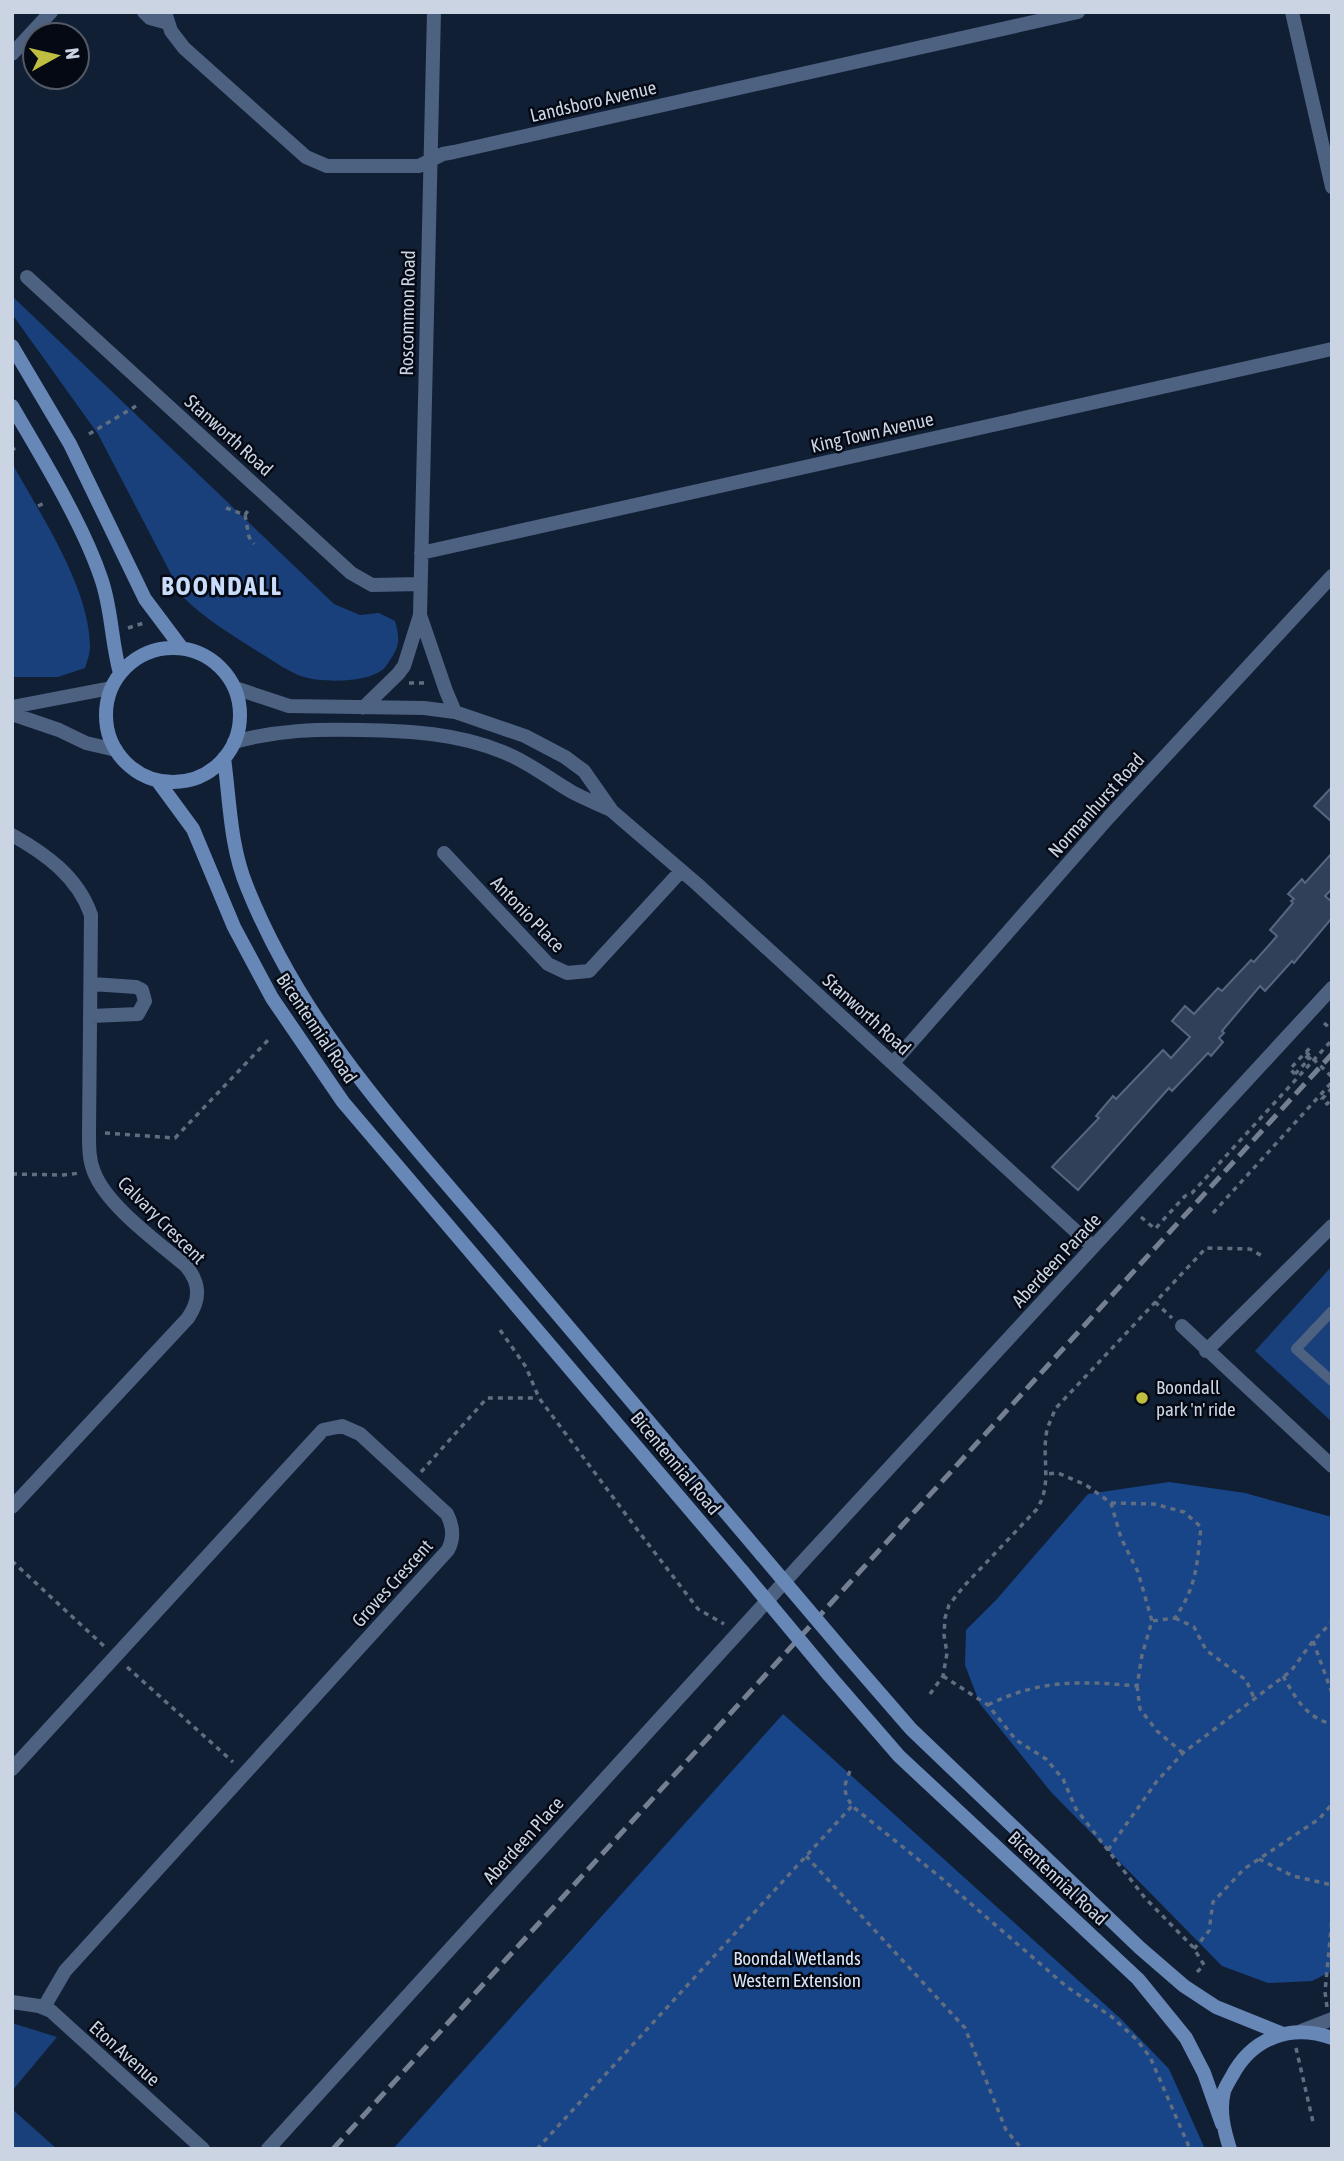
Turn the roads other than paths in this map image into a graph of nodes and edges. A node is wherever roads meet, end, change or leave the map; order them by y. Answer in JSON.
{"nodes":[{"id":1,"x":51,"y":12,"type":"edge"},
{"id":2,"x":144,"y":12,"type":"edge"},
{"id":3,"x":434,"y":12,"type":"edge"},
{"id":4,"x":1078,"y":12,"type":"edge"},
{"id":5,"x":1292,"y":12,"type":"edge"},
{"id":6,"x":166,"y":18,"type":"edge"},
{"id":7,"x":12,"y":54,"type":"edge"},
{"id":8,"x":430,"y":160,"type":"junction"},
{"id":9,"x":1332,"y":187,"type":"edge"},
{"id":10,"x":27,"y":277,"type":"dead end"},
{"id":11,"x":12,"y":346,"type":"edge"},
{"id":12,"x":1332,"y":349,"type":"edge"},
{"id":13,"x":12,"y":407,"type":"edge"},
{"id":14,"x":421,"y":553,"type":"junction"},
{"id":15,"x":1332,"y":576,"type":"edge"},
{"id":16,"x":420,"y":584,"type":"junction"},
{"id":17,"x":420,"y":615,"type":"junction"},
{"id":18,"x":181,"y":647,"type":"junction"},
{"id":19,"x":120,"y":673,"type":"junction"},
{"id":20,"x":111,"y":688,"type":"junction"},
{"id":21,"x":235,"y":688,"type":"junction"},
{"id":22,"x":12,"y":707,"type":"edge"},
{"id":23,"x":363,"y":708,"type":"junction"},
{"id":24,"x":455,"y":712,"type":"junction"},
{"id":25,"x":12,"y":714,"type":"edge"},
{"id":26,"x":234,"y":742,"type":"junction"},
{"id":27,"x":116,"y":750,"type":"junction"},
{"id":28,"x":224,"y":758,"type":"junction"},
{"id":29,"x":157,"y":780,"type":"junction"},
{"id":30,"x":612,"y":811,"type":"junction"},
{"id":31,"x":12,"y":835,"type":"edge"},
{"id":32,"x":444,"y":853,"type":"dead end"},
{"id":33,"x":681,"y":871,"type":"junction"},
{"id":34,"x":92,"y":985,"type":"junction"},
{"id":35,"x":1332,"y":988,"type":"edge"},
{"id":36,"x":91,"y":1016,"type":"junction"},
{"id":37,"x":892,"y":1063,"type":"junction"},
{"id":38,"x":1332,"y":1226,"type":"edge"},
{"id":39,"x":1093,"y":1247,"type":"junction"},
{"id":40,"x":1332,"y":1311,"type":"edge"},
{"id":41,"x":1182,"y":1326,"type":"road end"},
{"id":42,"x":1206,"y":1351,"type":"junction"},
{"id":43,"x":1332,"y":1381,"type":"edge"},
{"id":44,"x":1332,"y":1466,"type":"edge"},
{"id":45,"x":12,"y":1507,"type":"edge"},
{"id":46,"x":807,"y":1557,"type":"joint"},
{"id":47,"x":12,"y":1769,"type":"edge"},
{"id":48,"x":12,"y":2002,"type":"edge"},
{"id":49,"x":44,"y":2007,"type":"junction"},
{"id":50,"x":1330,"y":2020,"type":"edge"},
{"id":51,"x":1301,"y":2031,"type":"junction"},
{"id":52,"x":1283,"y":2034,"type":"junction"},
{"id":53,"x":1332,"y":2038,"type":"edge"},
{"id":54,"x":1222,"y":2124,"type":"junction"},
{"id":55,"x":203,"y":2149,"type":"edge"},
{"id":56,"x":268,"y":2149,"type":"edge"},
{"id":57,"x":1230,"y":2149,"type":"edge"}],
"edges":[{"from":1,"to":7,"type":"street"},
{"from":2,"to":6,"type":"street"},
{"from":3,"to":8,"type":"street","name":"Roscommon Road"},
{"from":4,"to":8,"type":"street","name":"Landsboro Avenue"},
{"from":5,"to":9,"type":"street"},
{"from":6,"to":8,"type":"street","name":"Landsboro Avenue"},
{"from":8,"to":14,"type":"street","name":"Roscommon Road"},
{"from":10,"to":16,"type":"street","name":"Stanworth Road"},
{"from":11,"to":18,"type":"main road"},
{"from":12,"to":14,"type":"street","name":"King Town Avenue"},
{"from":13,"to":19,"type":"main road"},
{"from":14,"to":16,"type":"street","name":"Roscommon Road"},
{"from":15,"to":37,"type":"street","name":"Normanhurst Road"},
{"from":16,"to":17,"type":"street","name":"Roscommon Road"},
{"from":17,"to":23,"type":"street","name":"Roscommon Road"},
{"from":17,"to":24,"type":"street","name":"Roscommon Road"},
{"from":18,"to":19,"type":"main road"},
{"from":18,"to":21,"type":"main road"},
{"from":19,"to":20,"type":"main road"},
{"from":20,"to":22,"type":"street"},
{"from":20,"to":27,"type":"main road"},
{"from":21,"to":23,"type":"street","name":"Stanworth Road"},
{"from":21,"to":26,"type":"main road"},
{"from":23,"to":24,"type":"street","name":"Stanworth Road"},
{"from":24,"to":30,"type":"street","name":"Stanworth Road"},
{"from":25,"to":27,"type":"street"},
{"from":26,"to":28,"type":"main road"},
{"from":26,"to":30,"type":"street","name":"Stanworth Road"},
{"from":27,"to":29,"type":"main road"},
{"from":28,"to":29,"type":"main road"},
{"from":28,"to":52,"type":"main road","name":"Bicentennial Road","bridge":true},
{"from":29,"to":54,"type":"main road","name":"Bicentennial Road","bridge":true},
{"from":30,"to":33,"type":"street","name":"Stanworth Road"},
{"from":31,"to":34,"type":"street","name":"Calvary Crescent"},
{"from":32,"to":33,"type":"street","name":"Antonio Place"},
{"from":33,"to":37,"type":"street","name":"Stanworth Road"},
{"from":34,"to":36,"type":"street","name":"Calvary Crescent"},
{"from":34,"to":36,"type":"street"},
{"from":35,"to":39,"type":"street","name":"Aberdeen Parade"},
{"from":36,"to":45,"type":"street","name":"Calvary Crescent"},
{"from":37,"to":39,"type":"street","name":"Stanworth Road"},
{"from":38,"to":42,"type":"street"},
{"from":39,"to":46,"type":"street","name":"Aberdeen Parade"},
{"from":40,"to":43,"type":"lane"},
{"from":41,"to":42,"type":"street"},
{"from":42,"to":44,"type":"street"},
{"from":46,"to":56,"type":"street","name":"Aberdeen Place"},
{"from":47,"to":49,"type":"street","name":"Groves Crescent"},
{"from":48,"to":49,"type":"street"},
{"from":49,"to":55,"type":"street","name":"Eton Avenue"},
{"from":50,"to":51,"type":"street"},
{"from":51,"to":52,"type":"main road","name":"Bicentennial Road"},
{"from":51,"to":53,"type":"main road","name":"Bicentennial Road"},
{"from":52,"to":54,"type":"main road","name":"Bicentennial Road"},
{"from":54,"to":57,"type":"main road","name":"Bicentennial Road"}]}
